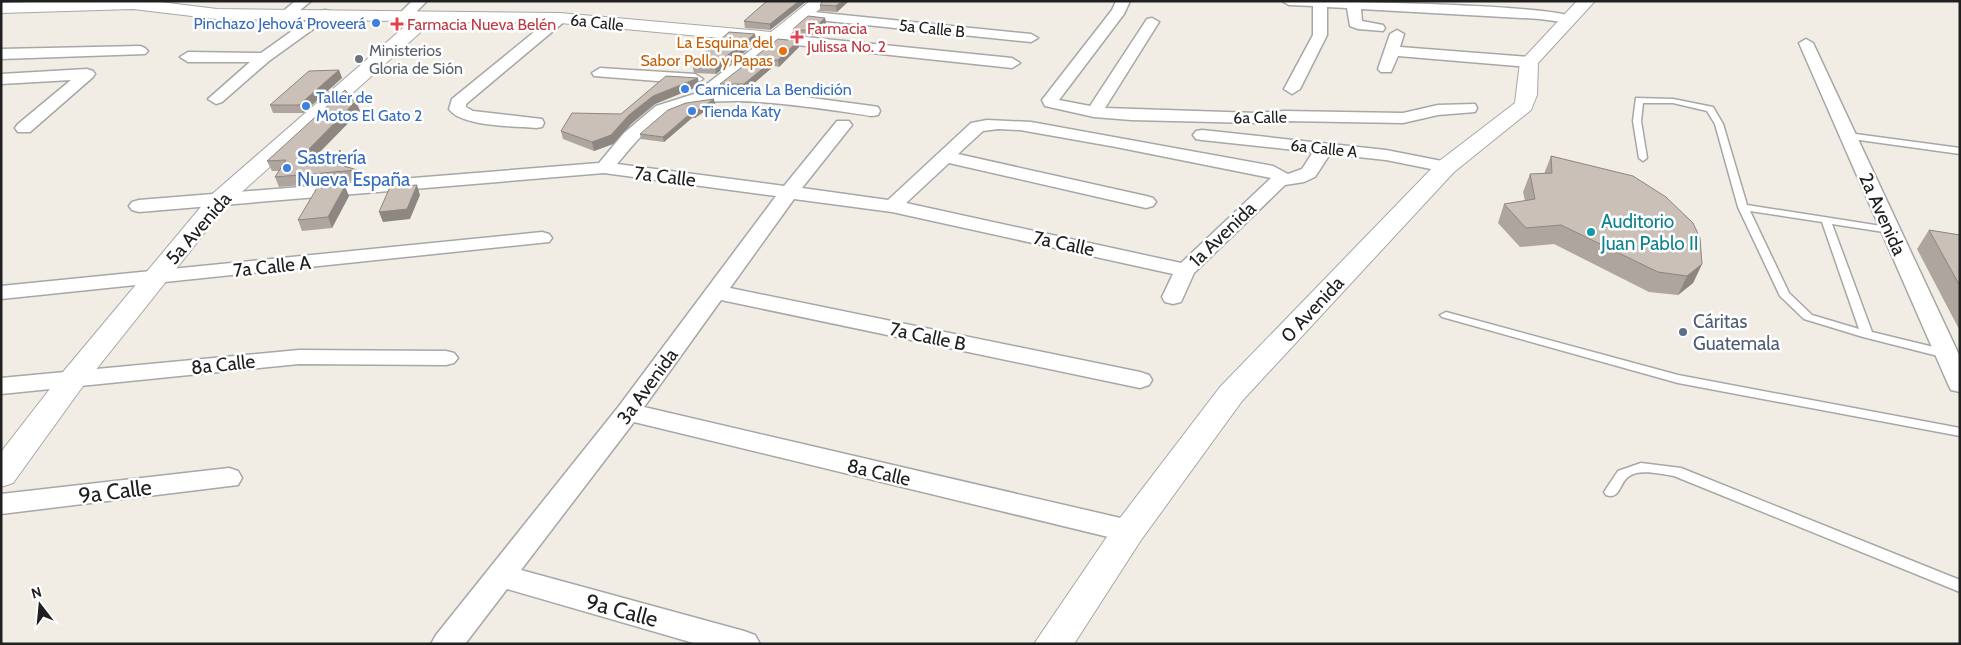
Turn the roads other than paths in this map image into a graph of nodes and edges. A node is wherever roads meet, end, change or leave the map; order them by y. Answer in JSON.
{"nodes":[{"id":1,"x":304,"y":1,"type":"edge"},
{"id":2,"x":821,"y":1,"type":"edge"},
{"id":3,"x":1123,"y":1,"type":"edge"},
{"id":4,"x":1290,"y":1,"type":"edge"},
{"id":5,"x":1320,"y":4,"type":"junction"},
{"id":6,"x":1354,"y":6,"type":"junction"},
{"id":7,"x":1,"y":8,"type":"edge"},
{"id":8,"x":425,"y":8,"type":"edge"},
{"id":9,"x":1579,"y":10,"type":"edge"},
{"id":10,"x":287,"y":14,"type":"junction"},
{"id":11,"x":325,"y":14,"type":"junction"},
{"id":12,"x":804,"y":15,"type":"junction"},
{"id":13,"x":560,"y":18,"type":"junction"},
{"id":14,"x":1152,"y":22,"type":"dead end"},
{"id":15,"x":1378,"y":28,"type":"dead end"},
{"id":16,"x":1397,"y":34,"type":"dead end"},
{"id":17,"x":775,"y":38,"type":"junction"},
{"id":18,"x":1031,"y":38,"type":"dead end"},
{"id":19,"x":1806,"y":43,"type":"dead end"},
{"id":20,"x":140,"y":51,"type":"dead end"},
{"id":21,"x":1393,"y":52,"type":"junction"},
{"id":22,"x":1,"y":54,"type":"edge"},
{"id":23,"x":188,"y":57,"type":"dead end"},
{"id":24,"x":264,"y":58,"type":"junction"},
{"id":25,"x":1529,"y":62,"type":"junction"},
{"id":26,"x":1012,"y":63,"type":"dead end"},
{"id":27,"x":1386,"y":69,"type":"dead end"},
{"id":28,"x":600,"y":73,"type":"dead end"},
{"id":29,"x":1,"y":79,"type":"edge"},
{"id":30,"x":718,"y":81,"type":"junction"},
{"id":31,"x":1292,"y":89,"type":"dead end"},
{"id":32,"x":700,"y":97,"type":"junction"},
{"id":33,"x":216,"y":99,"type":"dead end"},
{"id":34,"x":1469,"y":108,"type":"dead end"},
{"id":35,"x":872,"y":112,"type":"dead end"},
{"id":36,"x":1094,"y":112,"type":"junction"},
{"id":37,"x":536,"y":123,"type":"dead end"},
{"id":38,"x":842,"y":125,"type":"dead end"},
{"id":39,"x":24,"y":128,"type":"dead end"},
{"id":40,"x":1202,"y":135,"type":"dead end"},
{"id":41,"x":1848,"y":136,"type":"junction"},
{"id":42,"x":1325,"y":148,"type":"junction"},
{"id":43,"x":1960,"y":151,"type":"edge"},
{"id":44,"x":945,"y":157,"type":"junction"},
{"id":45,"x":1643,"y":158,"type":"dead end"},
{"id":46,"x":1446,"y":167,"type":"junction"},
{"id":47,"x":604,"y":168,"type":"junction"},
{"id":48,"x":1280,"y":179,"type":"junction"},
{"id":49,"x":790,"y":191,"type":"junction"},
{"id":50,"x":218,"y":201,"type":"junction"},
{"id":51,"x":1146,"y":202,"type":"dead end"},
{"id":52,"x":139,"y":206,"type":"dead end"},
{"id":53,"x":892,"y":206,"type":"junction"},
{"id":54,"x":1743,"y":207,"type":"junction"},
{"id":55,"x":1826,"y":221,"type":"junction"},
{"id":56,"x":1890,"y":230,"type":"junction"},
{"id":57,"x":542,"y":238,"type":"dead end"},
{"id":58,"x":1185,"y":270,"type":"junction"},
{"id":59,"x":156,"y":278,"type":"junction"},
{"id":60,"x":715,"y":292,"type":"junction"},
{"id":61,"x":1,"y":293,"type":"edge"},
{"id":62,"x":1174,"y":297,"type":"dead end"},
{"id":63,"x":1446,"y":315,"type":"dead end"},
{"id":64,"x":1867,"y":335,"type":"junction"},
{"id":65,"x":446,"y":358,"type":"dead end"},
{"id":66,"x":1954,"y":368,"type":"edge"},
{"id":67,"x":73,"y":379,"type":"junction"},
{"id":68,"x":1140,"y":380,"type":"dead end"},
{"id":69,"x":1,"y":386,"type":"edge"},
{"id":70,"x":628,"y":412,"type":"junction"},
{"id":71,"x":1960,"y":432,"type":"edge"},
{"id":72,"x":1,"y":475,"type":"edge"},
{"id":73,"x":229,"y":478,"type":"dead end"},
{"id":74,"x":1611,"y":492,"type":"dead end"},
{"id":75,"x":1,"y":504,"type":"edge"},
{"id":76,"x":1130,"y":531,"type":"junction"},
{"id":77,"x":500,"y":576,"type":"junction"},
{"id":78,"x":1960,"y":586,"type":"edge"},
{"id":79,"x":447,"y":644,"type":"edge"},
{"id":80,"x":744,"y":644,"type":"edge"},
{"id":81,"x":1053,"y":644,"type":"edge"}],
"edges":[{"from":1,"to":10,"type":"street"},
{"from":2,"to":12,"type":"street"},
{"from":3,"to":36,"type":"street","name":"6a Calle"},
{"from":4,"to":5,"type":"street"},
{"from":5,"to":6,"type":"street"},
{"from":5,"to":31,"type":"street"},
{"from":6,"to":9,"type":"street"},
{"from":6,"to":15,"type":"street"},
{"from":7,"to":10,"type":"street","name":"6a Calle"},
{"from":8,"to":11,"type":"street","name":"6a Calle"},
{"from":8,"to":13,"type":"street","name":"6a Calle"},
{"from":8,"to":50,"type":"street","name":"5a Avenida"},
{"from":9,"to":25,"type":"street"},
{"from":10,"to":11,"type":"street","name":"6a Calle"},
{"from":11,"to":24,"type":"street"},
{"from":12,"to":17,"type":"street"},
{"from":12,"to":18,"type":"street","name":"5a Calle B"},
{"from":13,"to":17,"type":"street","name":"6a Calle"},
{"from":13,"to":37,"type":"street"},
{"from":14,"to":36,"type":"street"},
{"from":16,"to":21,"type":"street"},
{"from":17,"to":26,"type":"street","name":"6a Calle"},
{"from":17,"to":30,"type":"street"},
{"from":19,"to":41,"type":"street","name":"2a Avenida"},
{"from":20,"to":22,"type":"street"},
{"from":21,"to":25,"type":"street"},
{"from":21,"to":27,"type":"street"},
{"from":23,"to":24,"type":"street"},
{"from":24,"to":33,"type":"street"},
{"from":25,"to":46,"type":"street","name":"0 Avenida"},
{"from":28,"to":30,"type":"street"},
{"from":29,"to":39,"type":"street"},
{"from":30,"to":32,"type":"street"},
{"from":32,"to":35,"type":"street"},
{"from":32,"to":47,"type":"street"},
{"from":34,"to":36,"type":"street","name":"6a Calle"},
{"from":38,"to":49,"type":"street","name":"3a Avenida"},
{"from":40,"to":42,"type":"street","name":"6a Calle A"},
{"from":41,"to":43,"type":"lane"},
{"from":41,"to":56,"type":"street","name":"2a Avenida"},
{"from":42,"to":46,"type":"street","name":"6a Calle A"},
{"from":42,"to":48,"type":"street"},
{"from":44,"to":48,"type":"street"},
{"from":44,"to":51,"type":"street"},
{"from":44,"to":53,"type":"street"},
{"from":45,"to":54,"type":"lane"},
{"from":46,"to":76,"type":"street","name":"0 Avenida"},
{"from":47,"to":49,"type":"street","name":"7a Calle"},
{"from":47,"to":50,"type":"street","name":"7a Calle"},
{"from":48,"to":58,"type":"street","name":"1a Avenida"},
{"from":49,"to":53,"type":"street","name":"7a Calle"},
{"from":49,"to":60,"type":"street","name":"3a Avenida"},
{"from":50,"to":52,"type":"street","name":"7a Calle"},
{"from":50,"to":59,"type":"street","name":"5a Avenida"},
{"from":53,"to":58,"type":"street","name":"7a Calle"},
{"from":54,"to":55,"type":"lane"},
{"from":54,"to":64,"type":"lane"},
{"from":55,"to":56,"type":"lane"},
{"from":55,"to":64,"type":"lane"},
{"from":56,"to":66,"type":"street","name":"2a Avenida"},
{"from":57,"to":59,"type":"street","name":"7a Calle A"},
{"from":58,"to":62,"type":"street","name":"1a Avenida"},
{"from":59,"to":61,"type":"street","name":"7a Calle A"},
{"from":59,"to":67,"type":"street","name":"5a Avenida"},
{"from":60,"to":68,"type":"street","name":"7a Calle B"},
{"from":60,"to":70,"type":"street","name":"3a Avenida"},
{"from":63,"to":71,"type":"lane"},
{"from":64,"to":66,"type":"lane"},
{"from":65,"to":67,"type":"street","name":"8a Calle"},
{"from":67,"to":69,"type":"street","name":"8a Calle"},
{"from":67,"to":72,"type":"street","name":"5a Avenida"},
{"from":70,"to":76,"type":"street","name":"8a Calle"},
{"from":70,"to":77,"type":"street","name":"3a Avenida"},
{"from":73,"to":75,"type":"street","name":"9a Calle"},
{"from":74,"to":78,"type":"lane"},
{"from":76,"to":81,"type":"street","name":"0 Avenida"},
{"from":77,"to":79,"type":"street","name":"3a Avenida"},
{"from":77,"to":80,"type":"street","name":"9a Calle"}]}
